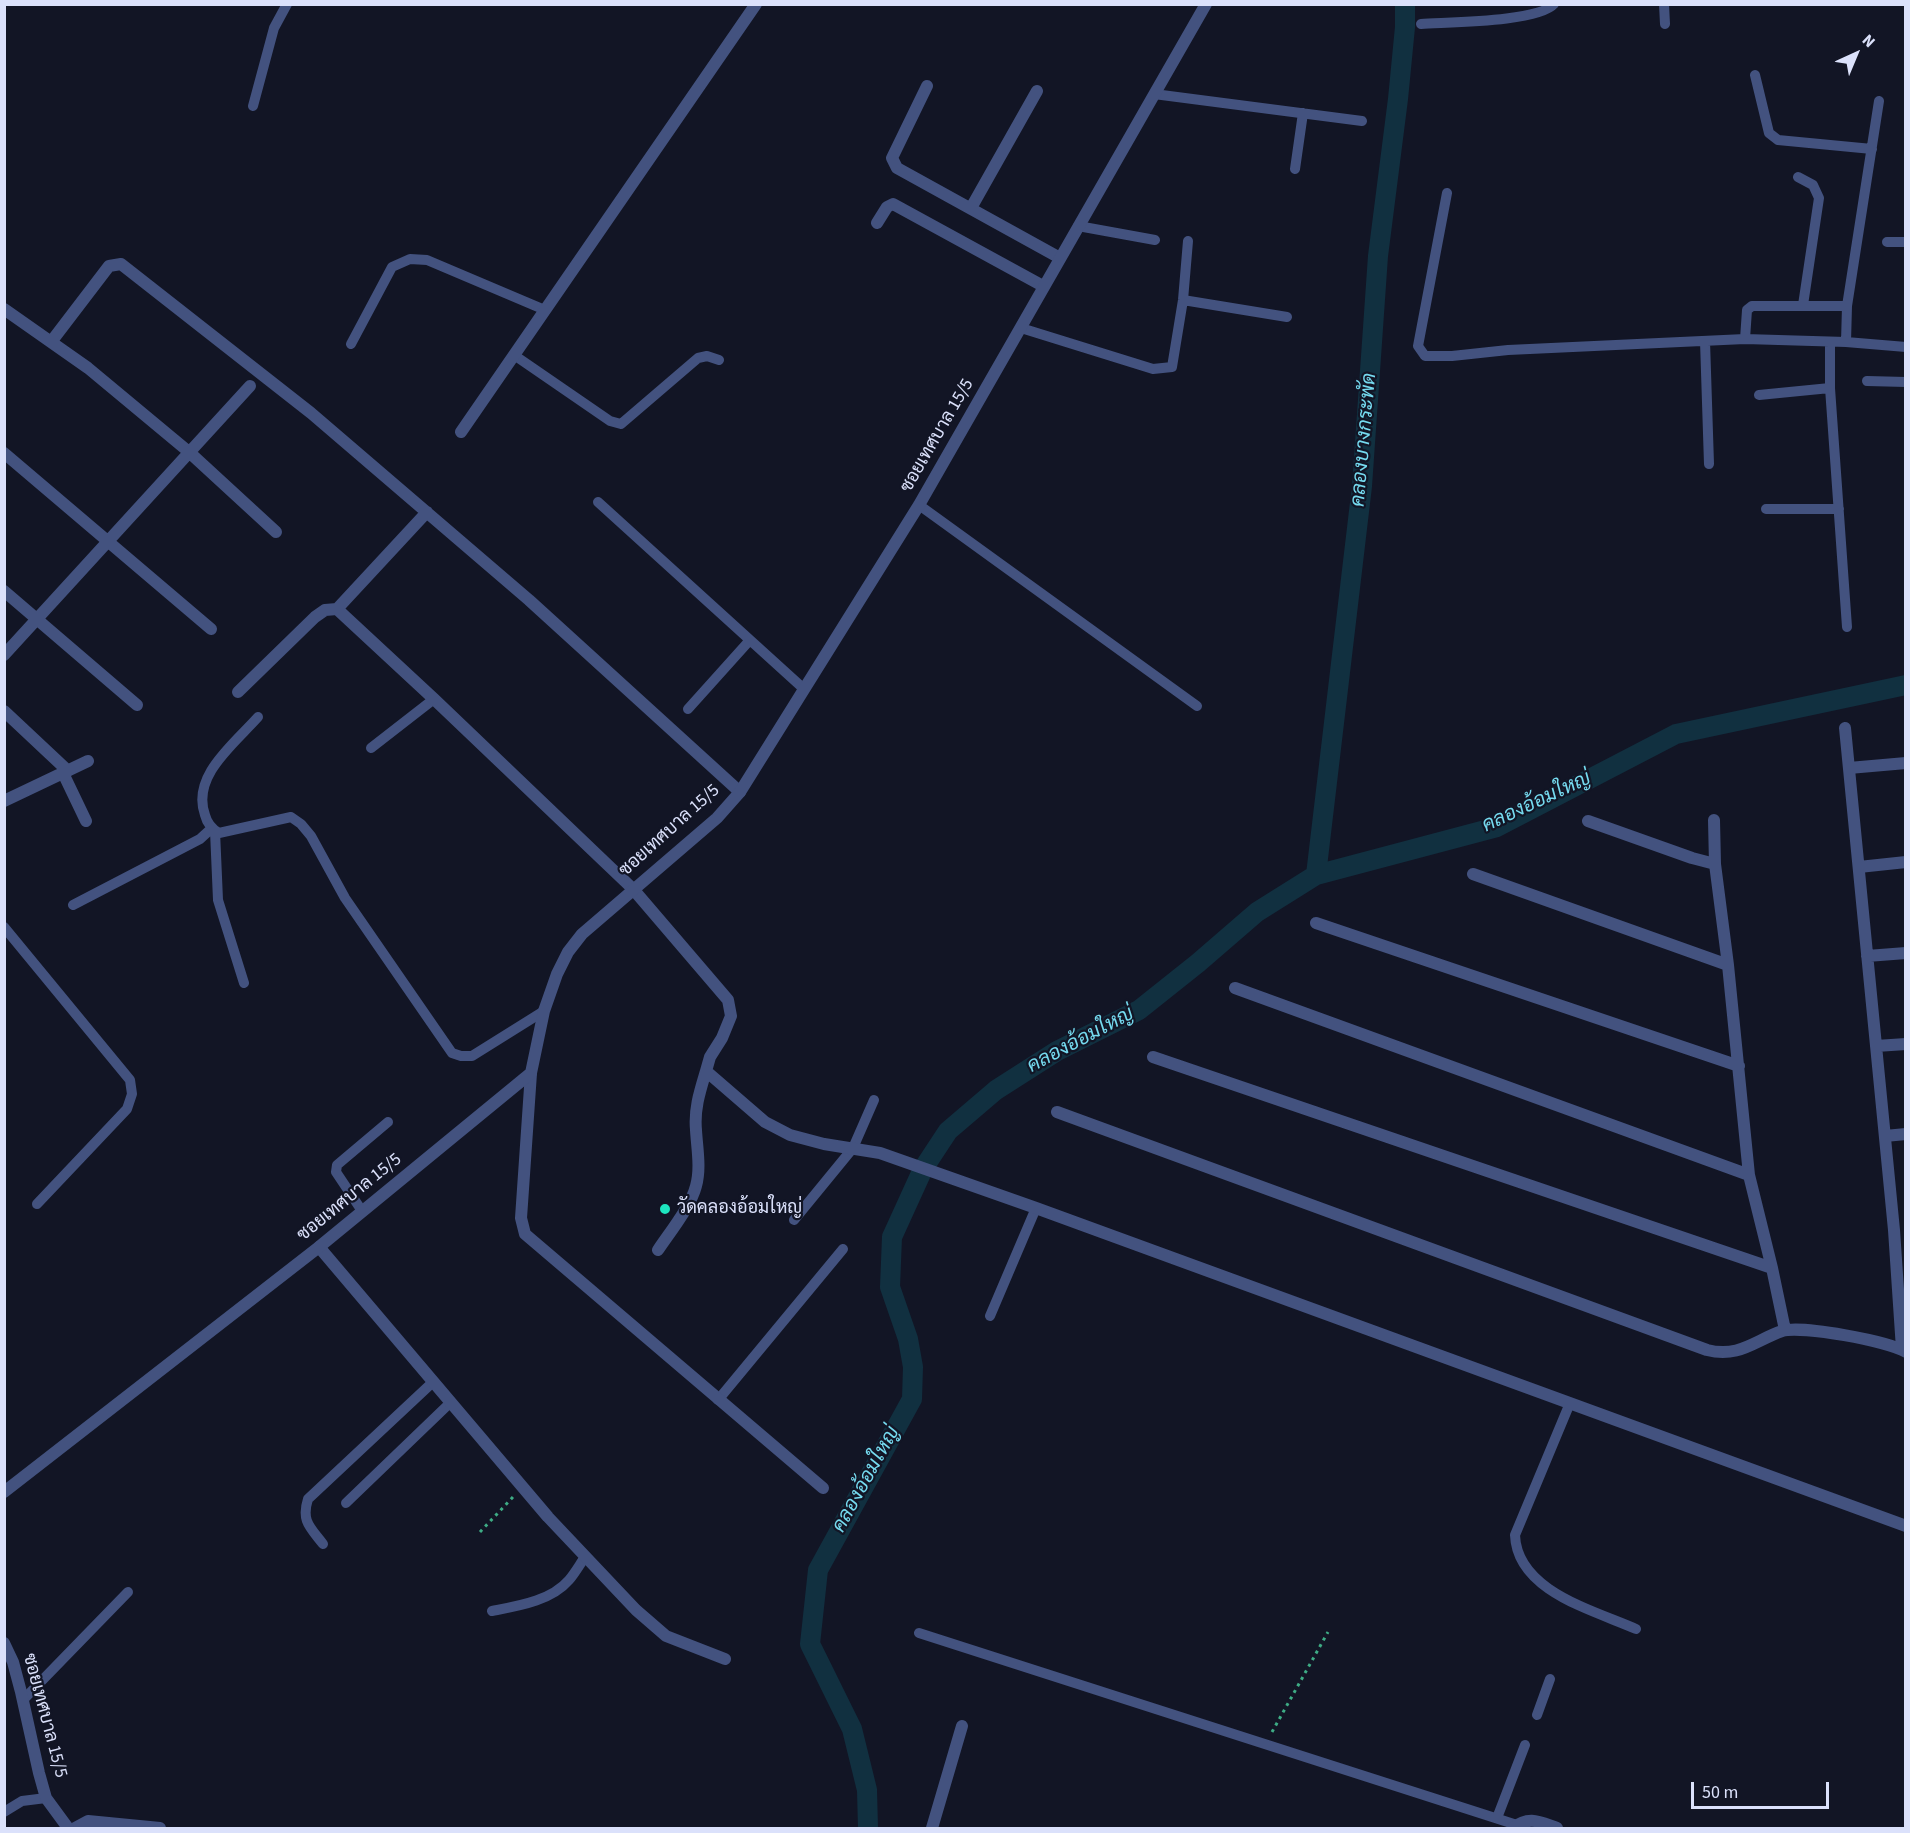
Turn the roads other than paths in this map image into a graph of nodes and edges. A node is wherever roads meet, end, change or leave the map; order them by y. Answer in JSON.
{"nodes":[{"id":1,"x":287,"y":4,"type":"edge"},
{"id":2,"x":756,"y":4,"type":"edge"},
{"id":3,"x":1206,"y":4,"type":"edge"},
{"id":4,"x":1554,"y":4,"type":"edge"},
{"id":5,"x":1664,"y":4,"type":"edge"},
{"id":6,"x":1421,"y":24,"type":"dead end"},
{"id":7,"x":1665,"y":24,"type":"dead end"},
{"id":8,"x":1755,"y":75,"type":"dead end"},
{"id":9,"x":927,"y":86,"type":"dead end"},
{"id":10,"x":1037,"y":91,"type":"dead end"},
{"id":11,"x":1154,"y":94,"type":"junction"},
{"id":12,"x":1879,"y":101,"type":"dead end"},
{"id":13,"x":253,"y":106,"type":"dead end"},
{"id":14,"x":1303,"y":113,"type":"junction"},
{"id":15,"x":1362,"y":121,"type":"dead end"},
{"id":16,"x":1872,"y":149,"type":"junction"},
{"id":17,"x":1295,"y":169,"type":"dead end"},
{"id":18,"x":1798,"y":177,"type":"dead end"},
{"id":19,"x":1446,"y":194,"type":"dead end"},
{"id":20,"x":970,"y":208,"type":"junction"},
{"id":21,"x":877,"y":223,"type":"dead end"},
{"id":22,"x":1078,"y":226,"type":"junction"},
{"id":23,"x":1155,"y":240,"type":"dead end"},
{"id":24,"x":1188,"y":241,"type":"dead end"},
{"id":25,"x":1887,"y":242,"type":"dead end"},
{"id":26,"x":1905,"y":242,"type":"edge"},
{"id":27,"x":1060,"y":258,"type":"junction"},
{"id":28,"x":1043,"y":286,"type":"junction"},
{"id":29,"x":1184,"y":300,"type":"junction"},
{"id":30,"x":1803,"y":304,"type":"junction"},
{"id":31,"x":1847,"y":306,"type":"junction"},
{"id":32,"x":4,"y":309,"type":"edge"},
{"id":33,"x":545,"y":310,"type":"junction"},
{"id":34,"x":1287,"y":317,"type":"dead end"},
{"id":35,"x":1021,"y":328,"type":"junction"},
{"id":36,"x":1745,"y":339,"type":"junction"},
{"id":37,"x":1705,"y":341,"type":"junction"},
{"id":38,"x":51,"y":342,"type":"junction"},
{"id":39,"x":1846,"y":342,"type":"junction"},
{"id":40,"x":1830,"y":343,"type":"junction"},
{"id":41,"x":351,"y":344,"type":"dead end"},
{"id":42,"x":1905,"y":347,"type":"edge"},
{"id":43,"x":514,"y":355,"type":"junction"},
{"id":44,"x":719,"y":360,"type":"dead end"},
{"id":45,"x":1867,"y":381,"type":"dead end"},
{"id":46,"x":1905,"y":382,"type":"edge"},
{"id":47,"x":250,"y":386,"type":"dead end"},
{"id":48,"x":1830,"y":388,"type":"junction"},
{"id":49,"x":1759,"y":395,"type":"dead end"},
{"id":50,"x":461,"y":432,"type":"dead end"},
{"id":51,"x":189,"y":452,"type":"junction"},
{"id":52,"x":4,"y":453,"type":"edge"},
{"id":53,"x":1708,"y":464,"type":"dead end"},
{"id":54,"x":597,"y":502,"type":"dead end"},
{"id":55,"x":919,"y":505,"type":"junction"},
{"id":56,"x":1766,"y":509,"type":"dead end"},
{"id":57,"x":1839,"y":509,"type":"junction"},
{"id":58,"x":427,"y":512,"type":"junction"},
{"id":59,"x":276,"y":532,"type":"dead end"},
{"id":60,"x":108,"y":541,"type":"junction"},
{"id":61,"x":4,"y":591,"type":"edge"},
{"id":62,"x":337,"y":609,"type":"junction"},
{"id":63,"x":37,"y":620,"type":"junction"},
{"id":64,"x":1847,"y":627,"type":"dead end"},
{"id":65,"x":211,"y":629,"type":"dead end"},
{"id":66,"x":750,"y":640,"type":"junction"},
{"id":67,"x":4,"y":655,"type":"edge"},
{"id":68,"x":804,"y":689,"type":"junction"},
{"id":69,"x":238,"y":692,"type":"dead end"},
{"id":70,"x":434,"y":699,"type":"junction"},
{"id":71,"x":137,"y":705,"type":"dead end"},
{"id":72,"x":1197,"y":706,"type":"dead end"},
{"id":73,"x":688,"y":709,"type":"dead end"},
{"id":74,"x":4,"y":711,"type":"edge"},
{"id":75,"x":258,"y":717,"type":"dead end"},
{"id":76,"x":1845,"y":728,"type":"dead end"},
{"id":77,"x":371,"y":748,"type":"dead end"},
{"id":78,"x":88,"y":761,"type":"dead end"},
{"id":79,"x":1905,"y":763,"type":"edge"},
{"id":80,"x":1849,"y":768,"type":"junction"},
{"id":81,"x":65,"y":772,"type":"junction"},
{"id":82,"x":740,"y":792,"type":"junction"},
{"id":83,"x":4,"y":801,"type":"edge"},
{"id":84,"x":1714,"y":820,"type":"dead end"},
{"id":85,"x":86,"y":821,"type":"dead end"},
{"id":86,"x":1588,"y":821,"type":"dead end"},
{"id":87,"x":214,"y":830,"type":"junction"},
{"id":88,"x":1905,"y":862,"type":"edge"},
{"id":89,"x":1715,"y":864,"type":"junction"},
{"id":90,"x":1858,"y":867,"type":"junction"},
{"id":91,"x":1473,"y":874,"type":"dead end"},
{"id":92,"x":633,"y":889,"type":"junction"},
{"id":93,"x":73,"y":905,"type":"dead end"},
{"id":94,"x":1317,"y":922,"type":"dead end"},
{"id":95,"x":4,"y":927,"type":"edge"},
{"id":96,"x":1905,"y":953,"type":"edge"},
{"id":97,"x":1867,"y":956,"type":"junction"},
{"id":98,"x":1728,"y":965,"type":"junction"},
{"id":99,"x":244,"y":983,"type":"dead end"},
{"id":100,"x":1235,"y":988,"type":"dead end"},
{"id":101,"x":544,"y":1011,"type":"junction"},
{"id":102,"x":1905,"y":1044,"type":"edge"},
{"id":103,"x":1876,"y":1046,"type":"junction"},
{"id":104,"x":1153,"y":1057,"type":"dead end"},
{"id":105,"x":1739,"y":1066,"type":"junction"},
{"id":106,"x":706,"y":1071,"type":"junction"},
{"id":107,"x":531,"y":1073,"type":"junction"},
{"id":108,"x":874,"y":1100,"type":"dead end"},
{"id":109,"x":1057,"y":1112,"type":"dead end"},
{"id":110,"x":388,"y":1122,"type":"dead end"},
{"id":111,"x":1905,"y":1134,"type":"edge"},
{"id":112,"x":1885,"y":1136,"type":"junction"},
{"id":113,"x":853,"y":1148,"type":"junction"},
{"id":114,"x":1749,"y":1175,"type":"junction"},
{"id":115,"x":37,"y":1204,"type":"dead end"},
{"id":116,"x":1036,"y":1208,"type":"junction"},
{"id":117,"x":362,"y":1211,"type":"junction"},
{"id":118,"x":794,"y":1220,"type":"dead end"},
{"id":119,"x":1900,"y":1230,"type":"edge"},
{"id":120,"x":319,"y":1247,"type":"junction"},
{"id":121,"x":843,"y":1249,"type":"dead end"},
{"id":122,"x":658,"y":1250,"type":"dead end"},
{"id":123,"x":1772,"y":1268,"type":"junction"},
{"id":124,"x":990,"y":1316,"type":"dead end"},
{"id":125,"x":1785,"y":1330,"type":"junction"},
{"id":126,"x":1904,"y":1351,"type":"edge"},
{"id":127,"x":434,"y":1382,"type":"junction"},
{"id":128,"x":718,"y":1400,"type":"junction"},
{"id":129,"x":451,"y":1402,"type":"junction"},
{"id":130,"x":1570,"y":1403,"type":"junction"},
{"id":131,"x":823,"y":1488,"type":"dead end"},
{"id":132,"x":4,"y":1492,"type":"edge"},
{"id":133,"x":346,"y":1503,"type":"dead end"},
{"id":134,"x":1905,"y":1526,"type":"edge"},
{"id":135,"x":323,"y":1544,"type":"dead end"},
{"id":136,"x":585,"y":1557,"type":"junction"},
{"id":137,"x":128,"y":1592,"type":"dead end"},
{"id":138,"x":492,"y":1611,"type":"dead end"},
{"id":139,"x":1636,"y":1629,"type":"dead end"},
{"id":140,"x":919,"y":1633,"type":"dead end"},
{"id":141,"x":4,"y":1643,"type":"edge"},
{"id":142,"x":725,"y":1659,"type":"dead end"},
{"id":143,"x":1550,"y":1679,"type":"dead end"},
{"id":144,"x":23,"y":1700,"type":"junction"},
{"id":145,"x":1537,"y":1715,"type":"dead end"},
{"id":146,"x":962,"y":1726,"type":"dead end"},
{"id":147,"x":1525,"y":1745,"type":"dead end"},
{"id":148,"x":46,"y":1798,"type":"junction"},
{"id":149,"x":4,"y":1812,"type":"edge"},
{"id":150,"x":1497,"y":1818,"type":"junction"},
{"id":151,"x":1515,"y":1827,"type":"edge"},
{"id":152,"x":68,"y":1828,"type":"edge"},
{"id":153,"x":75,"y":1828,"type":"edge"},
{"id":154,"x":160,"y":1828,"type":"edge"},
{"id":155,"x":932,"y":1828,"type":"edge"},
{"id":156,"x":1557,"y":1828,"type":"edge"}],
"edges":[{"from":1,"to":13,"type":"lane"},
{"from":2,"to":33,"type":"street"},
{"from":3,"to":11,"type":"street","name":"ซอยเทศบาล 15/5"},
{"from":4,"to":6,"type":"lane"},
{"from":5,"to":7,"type":"lane"},
{"from":8,"to":16,"type":"lane"},
{"from":9,"to":20,"type":"street"},
{"from":10,"to":20,"type":"street"},
{"from":11,"to":14,"type":"lane"},
{"from":11,"to":22,"type":"street","name":"ซอยเทศบาล 15/5"},
{"from":12,"to":16,"type":"lane"},
{"from":14,"to":15,"type":"lane"},
{"from":14,"to":17,"type":"lane"},
{"from":16,"to":31,"type":"lane"},
{"from":18,"to":30,"type":"lane"},
{"from":19,"to":37,"type":"lane"},
{"from":20,"to":27,"type":"street"},
{"from":21,"to":28,"type":"street"},
{"from":22,"to":23,"type":"lane"},
{"from":22,"to":27,"type":"street","name":"ซอยเทศบาล 15/5"},
{"from":24,"to":29,"type":"lane"},
{"from":25,"to":26,"type":"lane"},
{"from":27,"to":28,"type":"street","name":"ซอยเทศบาล 15/5"},
{"from":28,"to":35,"type":"street","name":"ซอยเทศบาล 15/5"},
{"from":29,"to":34,"type":"lane"},
{"from":29,"to":35,"type":"lane"},
{"from":30,"to":31,"type":"lane"},
{"from":30,"to":36,"type":"lane"},
{"from":31,"to":39,"type":"lane"},
{"from":32,"to":38,"type":"street"},
{"from":33,"to":41,"type":"lane"},
{"from":33,"to":43,"type":"street"},
{"from":35,"to":55,"type":"street","name":"ซอยเทศบาล 15/5"},
{"from":36,"to":37,"type":"lane"},
{"from":36,"to":40,"type":"lane"},
{"from":37,"to":53,"type":"lane"},
{"from":38,"to":51,"type":"street"},
{"from":38,"to":58,"type":"street"},
{"from":39,"to":40,"type":"lane"},
{"from":39,"to":42,"type":"lane"},
{"from":40,"to":48,"type":"lane"},
{"from":43,"to":44,"type":"lane"},
{"from":43,"to":50,"type":"street"},
{"from":45,"to":46,"type":"lane"},
{"from":47,"to":51,"type":"street"},
{"from":48,"to":49,"type":"lane"},
{"from":48,"to":57,"type":"lane"},
{"from":51,"to":59,"type":"street"},
{"from":51,"to":60,"type":"street"},
{"from":52,"to":60,"type":"street"},
{"from":54,"to":66,"type":"lane"},
{"from":55,"to":68,"type":"street","name":"ซอยเทศบาล 15/5"},
{"from":55,"to":72,"type":"lane"},
{"from":56,"to":57,"type":"lane"},
{"from":57,"to":64,"type":"lane"},
{"from":58,"to":62,"type":"street"},
{"from":58,"to":82,"type":"street"},
{"from":60,"to":63,"type":"street"},
{"from":60,"to":65,"type":"street"},
{"from":61,"to":63,"type":"street"},
{"from":62,"to":69,"type":"street"},
{"from":62,"to":70,"type":"street"},
{"from":63,"to":67,"type":"street"},
{"from":63,"to":71,"type":"street"},
{"from":66,"to":68,"type":"lane"},
{"from":66,"to":73,"type":"lane"},
{"from":68,"to":82,"type":"street","name":"ซอยเทศบาล 15/5"},
{"from":70,"to":77,"type":"lane"},
{"from":70,"to":92,"type":"street"},
{"from":74,"to":81,"type":"street"},
{"from":75,"to":87,"type":"lane"},
{"from":76,"to":80,"type":"street"},
{"from":78,"to":81,"type":"street"},
{"from":79,"to":80,"type":"street"},
{"from":80,"to":90,"type":"street"},
{"from":81,"to":83,"type":"street"},
{"from":81,"to":85,"type":"street"},
{"from":82,"to":92,"type":"street","name":"ซอยเทศบาล 15/5"},
{"from":84,"to":89,"type":"street"},
{"from":86,"to":89,"type":"street"},
{"from":87,"to":93,"type":"lane"},
{"from":87,"to":99,"type":"lane"},
{"from":87,"to":101,"type":"lane"},
{"from":88,"to":90,"type":"street"},
{"from":89,"to":98,"type":"street"},
{"from":90,"to":97,"type":"street"},
{"from":91,"to":98,"type":"street"},
{"from":92,"to":101,"type":"street","name":"ซอยเทศบาล 15/5"},
{"from":92,"to":106,"type":"street"},
{"from":94,"to":105,"type":"street"},
{"from":95,"to":115,"type":"lane"},
{"from":96,"to":97,"type":"street"},
{"from":97,"to":103,"type":"street"},
{"from":98,"to":105,"type":"street"},
{"from":100,"to":114,"type":"street"},
{"from":101,"to":107,"type":"street","name":"ซอยเทศบาล 15/5"},
{"from":102,"to":103,"type":"street"},
{"from":103,"to":112,"type":"street"},
{"from":104,"to":123,"type":"street"},
{"from":105,"to":114,"type":"street"},
{"from":106,"to":113,"type":"street"},
{"from":106,"to":122,"type":"street"},
{"from":107,"to":117,"type":"street","name":"ซอยเทศบาล 15/5"},
{"from":107,"to":128,"type":"street"},
{"from":108,"to":113,"type":"lane"},
{"from":109,"to":125,"type":"street"},
{"from":110,"to":117,"type":"lane"},
{"from":111,"to":112,"type":"street"},
{"from":112,"to":119,"type":"street"},
{"from":113,"to":116,"type":"street"},
{"from":113,"to":118,"type":"lane"},
{"from":114,"to":123,"type":"street"},
{"from":116,"to":124,"type":"lane"},
{"from":116,"to":130,"type":"street"},
{"from":117,"to":120,"type":"street","name":"ซอยเทศบาล 15/5"},
{"from":119,"to":126,"type":"street"},
{"from":120,"to":127,"type":"street"},
{"from":120,"to":132,"type":"street","name":"ซอยเทศบาล 15/5"},
{"from":121,"to":128,"type":"lane"},
{"from":123,"to":125,"type":"street"},
{"from":125,"to":126,"type":"street"},
{"from":127,"to":129,"type":"street"},
{"from":127,"to":135,"type":"lane"},
{"from":128,"to":131,"type":"street"},
{"from":129,"to":133,"type":"lane"},
{"from":129,"to":136,"type":"street"},
{"from":130,"to":134,"type":"street"},
{"from":130,"to":139,"type":"lane"},
{"from":136,"to":138,"type":"lane"},
{"from":136,"to":142,"type":"street"},
{"from":137,"to":144,"type":"lane"},
{"from":140,"to":150,"type":"lane"},
{"from":141,"to":144,"type":"street","name":"ซอยเทศบาล 15/5"},
{"from":143,"to":145,"type":"lane"},
{"from":144,"to":148,"type":"street","name":"ซอยเทศบาล 15/5"},
{"from":146,"to":155,"type":"street"},
{"from":147,"to":150,"type":"lane"},
{"from":148,"to":149,"type":"lane"},
{"from":148,"to":152,"type":"street","name":"ซอยเทศบาล 15/5"},
{"from":150,"to":151,"type":"lane"},
{"from":151,"to":156,"type":"street"},
{"from":153,"to":154,"type":"street"}]}
